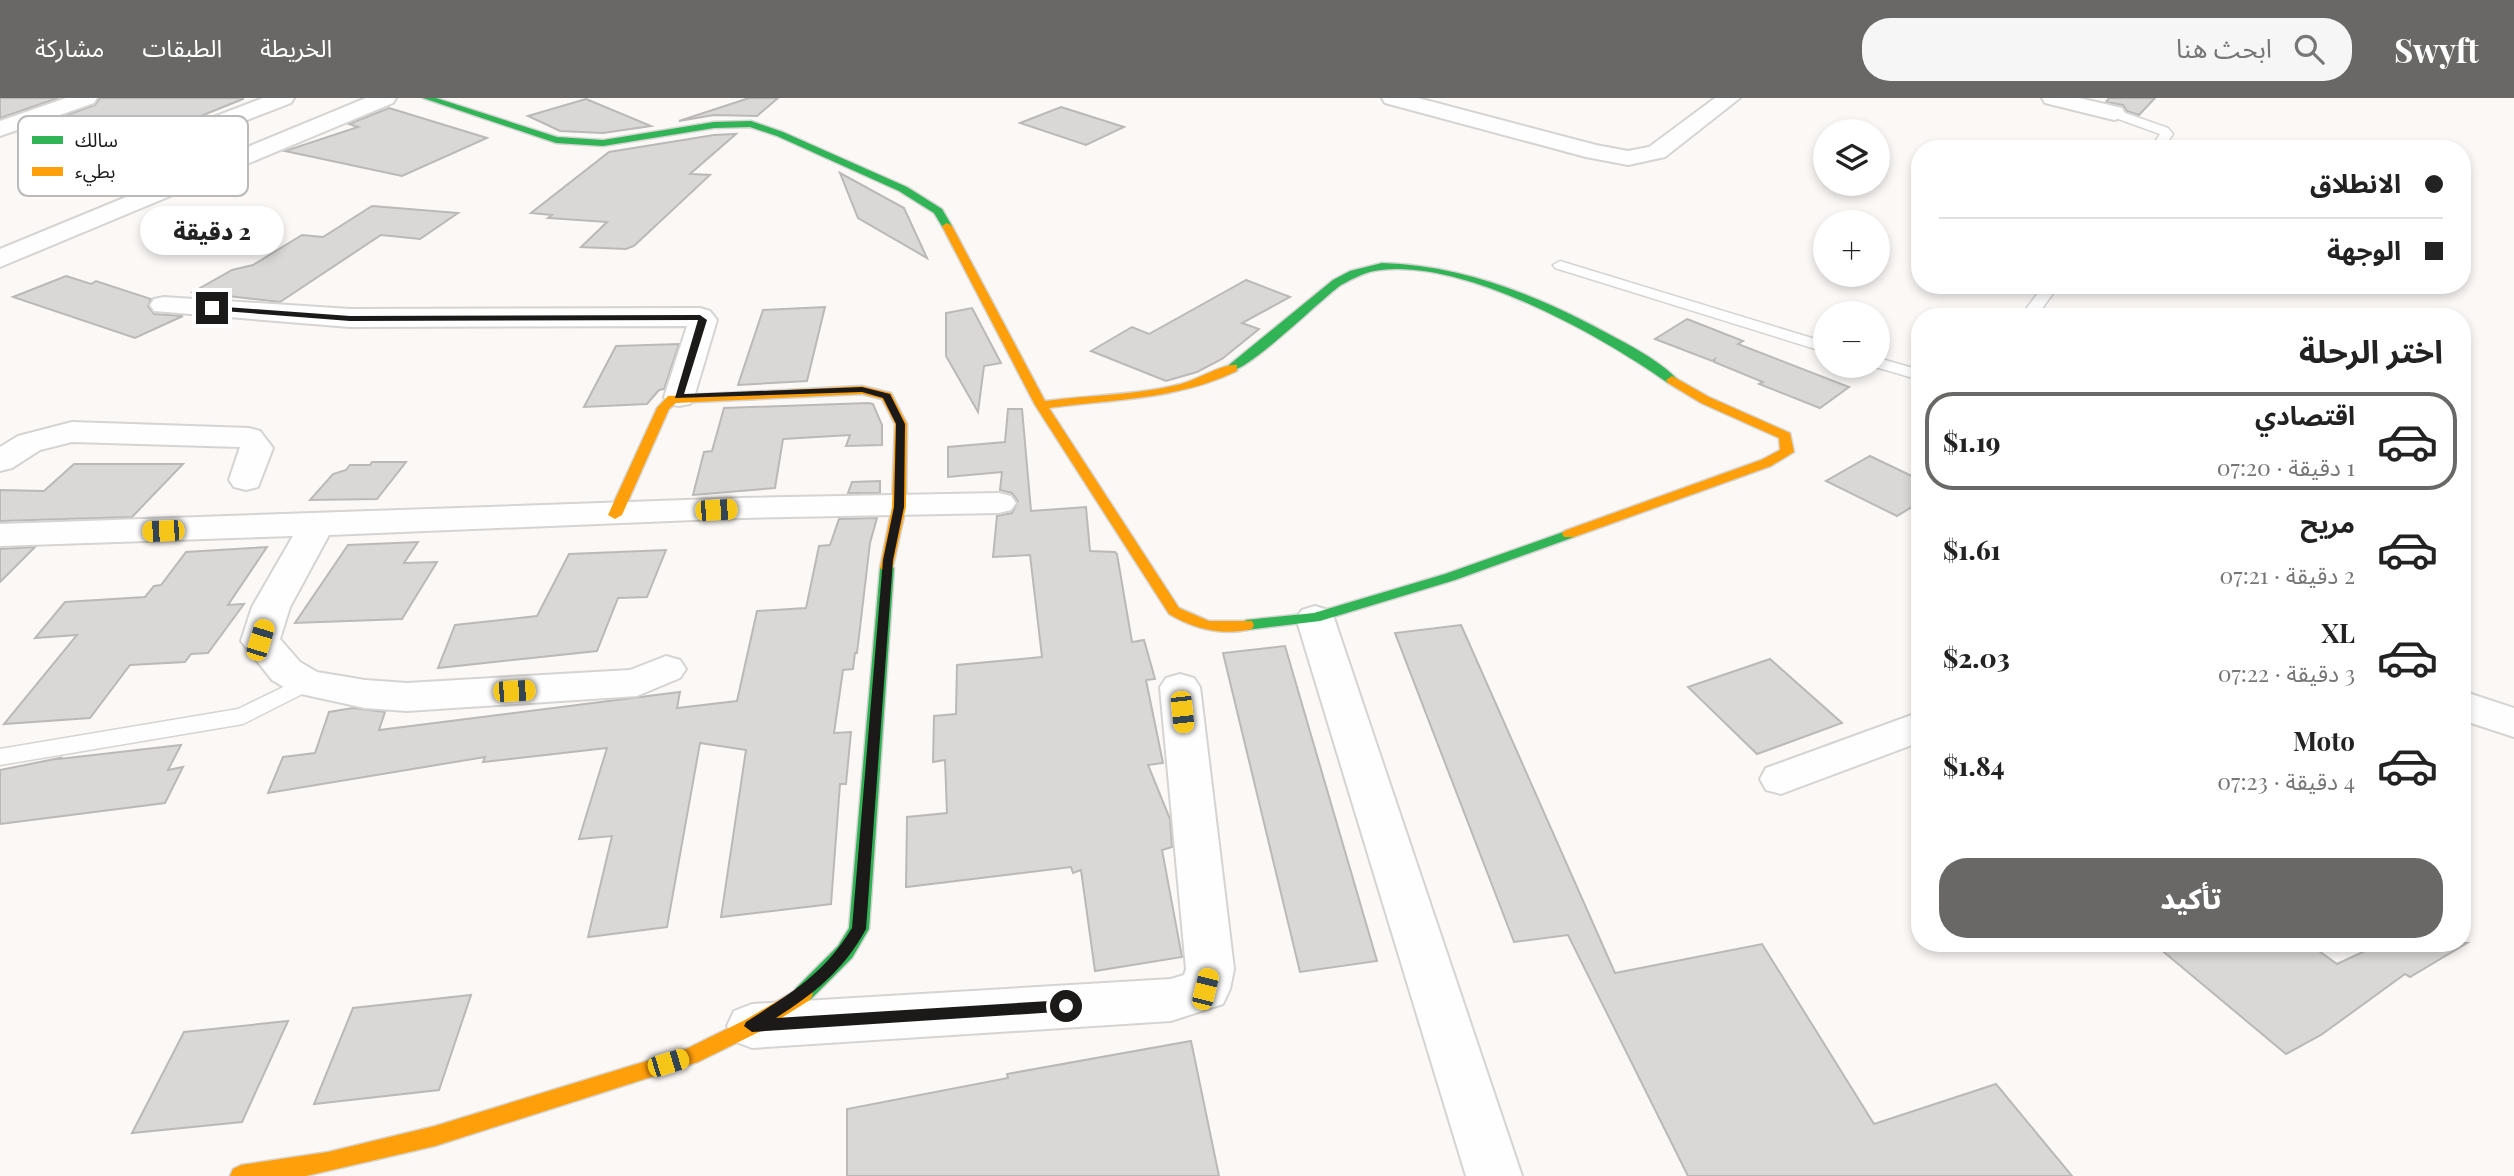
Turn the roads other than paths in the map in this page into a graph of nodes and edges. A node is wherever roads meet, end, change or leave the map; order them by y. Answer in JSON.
{"nodes":[{"id":1,"x":86,"y":98,"type":"edge"},
{"id":2,"x":283,"y":98,"type":"edge"},
{"id":3,"x":386,"y":98,"type":"edge"},
{"id":4,"x":427,"y":98,"type":"edge"},
{"id":5,"x":1393,"y":98,"type":"edge"},
{"id":6,"x":1729,"y":98,"type":"edge"},
{"id":7,"x":2053,"y":98,"type":"edge"},
{"id":8,"x":2113,"y":113,"type":"joint"},
{"id":9,"x":36,"y":116,"type":"edge"},
{"id":10,"x":237,"y":116,"type":"edge"},
{"id":11,"x":18,"y":123,"type":"edge"},
{"id":12,"x":0,"y":129,"type":"edge"},
{"id":13,"x":2163,"y":140,"type":"edge"},
{"id":14,"x":248,"y":156,"type":"edge"},
{"id":15,"x":151,"y":196,"type":"edge"},
{"id":16,"x":0,"y":259,"type":"edge"},
{"id":17,"x":1560,"y":265,"type":"dead end"},
{"id":18,"x":164,"y":304,"type":"dead end"},
{"id":19,"x":1813,"y":342,"type":"edge"},
{"id":20,"x":1890,"y":367,"type":"edge"},
{"id":21,"x":1911,"y":373,"type":"edge"},
{"id":22,"x":679,"y":397,"type":"junction"},
{"id":23,"x":1041,"y":405,"type":"junction"},
{"id":24,"x":0,"y":461,"type":"edge"},
{"id":25,"x":246,"y":480,"type":"dead end"},
{"id":26,"x":999,"y":503,"type":"dead end"},
{"id":27,"x":899,"y":507,"type":"junction"},
{"id":28,"x":615,"y":515,"type":"junction"},
{"id":29,"x":317,"y":525,"type":"junction"},
{"id":30,"x":0,"y":535,"type":"edge"},
{"id":31,"x":1315,"y":618,"type":"junction"},
{"id":32,"x":666,"y":669,"type":"dead end"},
{"id":33,"x":306,"y":682,"type":"junction"},
{"id":34,"x":1180,"y":687,"type":"dead end"},
{"id":35,"x":2471,"y":708,"type":"edge"},
{"id":36,"x":2514,"y":723,"type":"edge"},
{"id":37,"x":1911,"y":729,"type":"edge"},
{"id":38,"x":0,"y":757,"type":"edge"},
{"id":39,"x":1782,"y":779,"type":"dead end"},
{"id":40,"x":752,"y":1026,"type":"junction"},
{"id":41,"x":272,"y":1173,"type":"edge"},
{"id":42,"x":1494,"y":1176,"type":"edge"}],
"edges":[{"from":1,"to":9,"type":"street"},
{"from":2,"to":10,"type":"street"},
{"from":3,"to":14,"type":"street"},
{"from":4,"to":23,"type":"street"},
{"from":5,"to":6,"type":"street"},
{"from":7,"to":8,"type":"street"},
{"from":8,"to":13,"type":"lane"},
{"from":11,"to":12,"type":"street"},
{"from":15,"to":16,"type":"street"},
{"from":17,"to":19,"type":"lane"},
{"from":18,"to":22,"type":"street"},
{"from":20,"to":21,"type":"lane"},
{"from":22,"to":27,"type":"street"},
{"from":22,"to":28,"type":"street"},
{"from":23,"to":31,"type":"street"},
{"from":23,"to":31,"type":"street"},
{"from":24,"to":25,"type":"street"},
{"from":26,"to":27,"type":"street"},
{"from":27,"to":28,"type":"street"},
{"from":27,"to":40,"type":"street"},
{"from":28,"to":29,"type":"street"},
{"from":29,"to":30,"type":"street"},
{"from":29,"to":33,"type":"street"},
{"from":31,"to":42,"type":"street"},
{"from":32,"to":33,"type":"street"},
{"from":33,"to":38,"type":"lane"},
{"from":34,"to":40,"type":"street"},
{"from":35,"to":36,"type":"street"},
{"from":37,"to":39,"type":"street"},
{"from":40,"to":41,"type":"street"}]}
